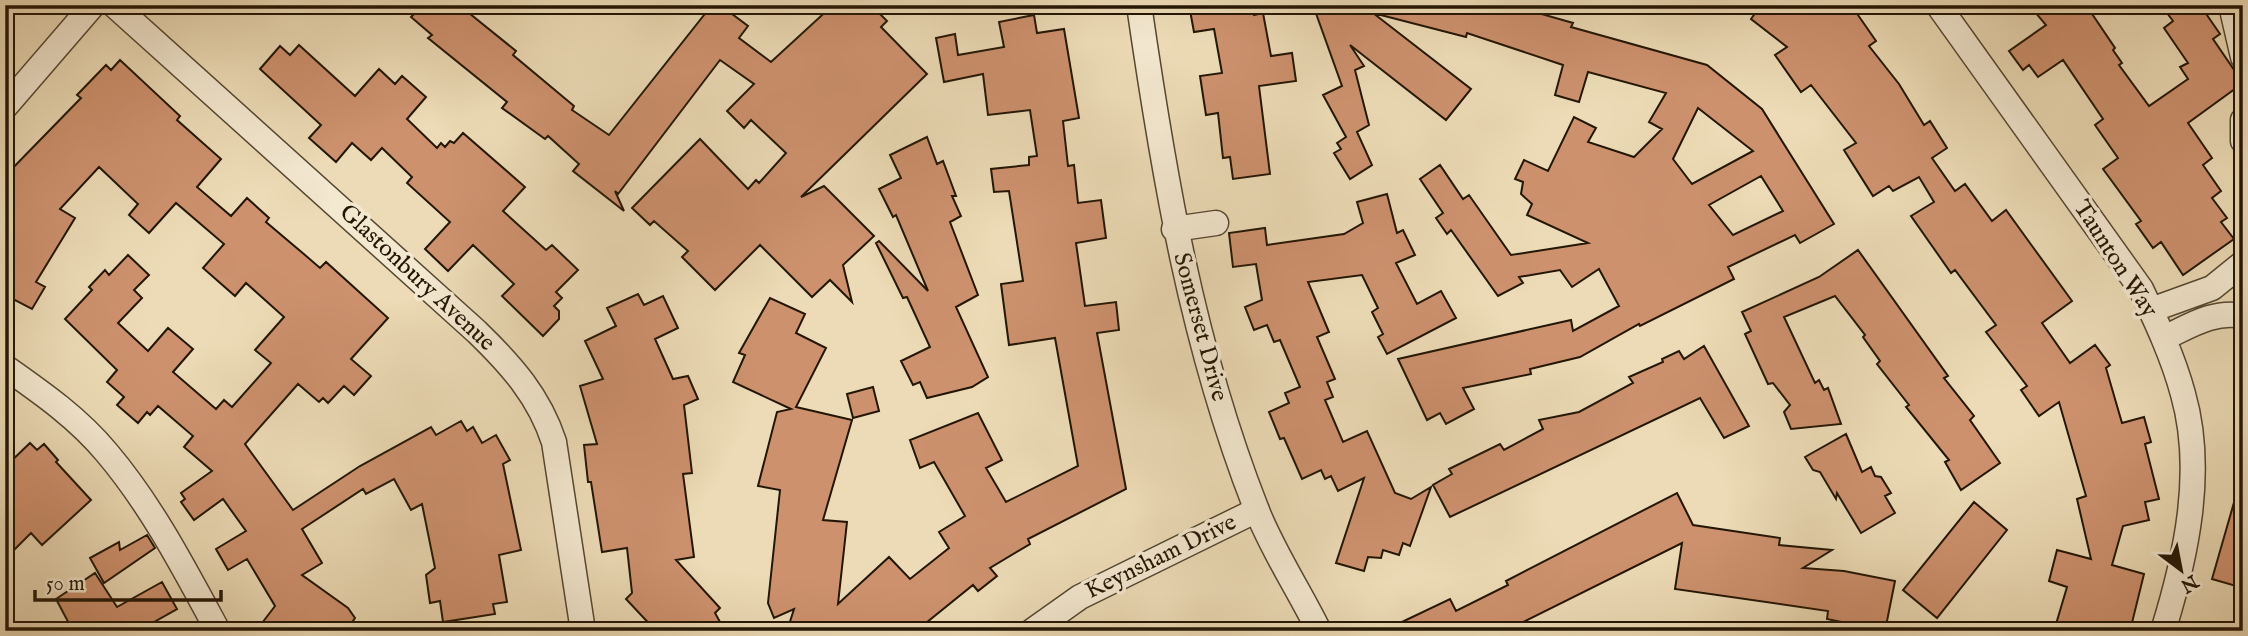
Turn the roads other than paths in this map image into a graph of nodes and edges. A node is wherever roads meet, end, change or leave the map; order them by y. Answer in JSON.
{"nodes":[{"id":1,"x":93,"y":5,"type":"edge"},
{"id":2,"x":114,"y":5,"type":"edge"},
{"id":3,"x":1139,"y":5,"type":"edge"},
{"id":4,"x":1938,"y":5,"type":"edge"},
{"id":5,"x":2231,"y":5,"type":"edge"},
{"id":6,"x":2243,"y":57,"type":"edge"},
{"id":7,"x":5,"y":107,"type":"edge"},
{"id":8,"x":2243,"y":120,"type":"edge"},
{"id":9,"x":2243,"y":141,"type":"edge"},
{"id":10,"x":1216,"y":223,"type":"dead end"},
{"id":11,"x":1174,"y":229,"type":"junction"},
{"id":12,"x":2243,"y":263,"type":"edge"},
{"id":13,"x":2151,"y":310,"type":"junction"},
{"id":14,"x":2243,"y":316,"type":"edge"},
{"id":15,"x":2164,"y":338,"type":"junction"},
{"id":16,"x":5,"y":367,"type":"edge"},
{"id":17,"x":1257,"y":510,"type":"junction"},
{"id":18,"x":218,"y":631,"type":"edge"},
{"id":19,"x":583,"y":631,"type":"edge"},
{"id":20,"x":1032,"y":631,"type":"edge"},
{"id":21,"x":1319,"y":631,"type":"edge"},
{"id":22,"x":2163,"y":631,"type":"edge"}],
"edges":[{"from":1,"to":7,"type":"street"},
{"from":2,"to":19,"type":"street","name":"Glastonbury Avenue"},
{"from":3,"to":11,"type":"street","name":"Somerset Drive"},
{"from":4,"to":13,"type":"street","name":"Taunton Way"},
{"from":5,"to":6,"type":"street"},
{"from":8,"to":9,"type":"street"},
{"from":10,"to":11,"type":"street"},
{"from":11,"to":17,"type":"street","name":"Somerset Drive"},
{"from":12,"to":13,"type":"street"},
{"from":13,"to":15,"type":"street","name":"Taunton Way"},
{"from":14,"to":15,"type":"street"},
{"from":15,"to":22,"type":"street","name":"Taunton Way"},
{"from":16,"to":18,"type":"street"},
{"from":17,"to":20,"type":"street","name":"Keynsham Drive"},
{"from":17,"to":21,"type":"street","name":"Somerset Drive"}]}
